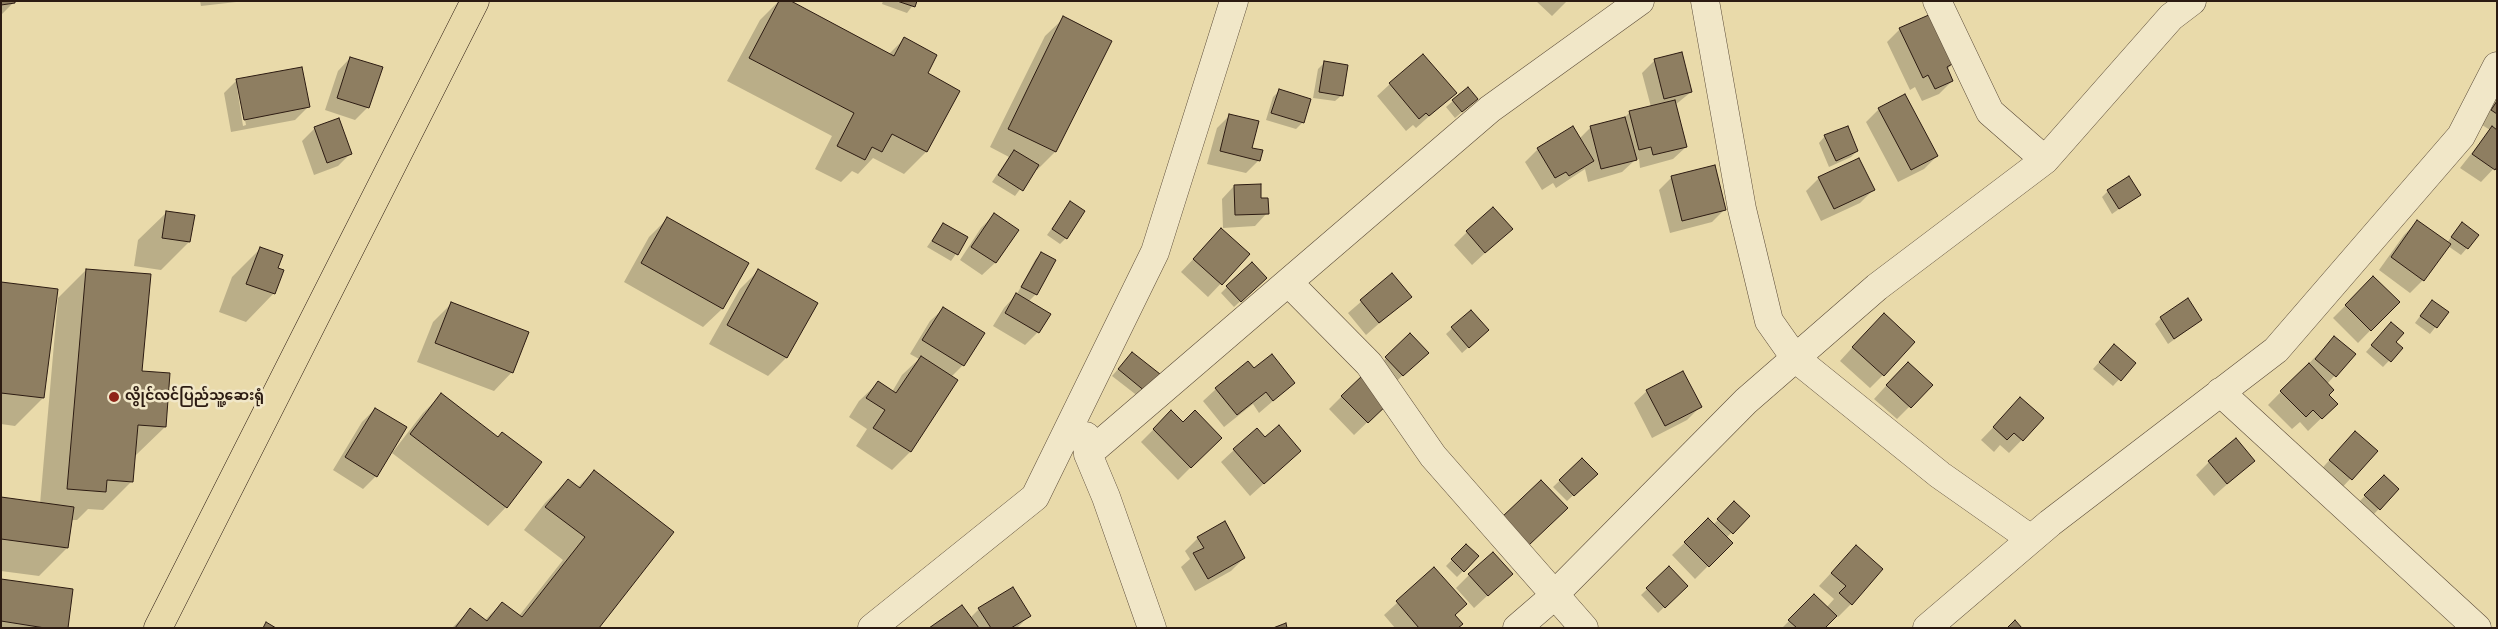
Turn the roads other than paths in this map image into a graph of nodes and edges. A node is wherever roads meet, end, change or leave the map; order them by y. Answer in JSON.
{"nodes":[{"id":1,"x":475,"y":1,"type":"edge"},
{"id":2,"x":1234,"y":1,"type":"edge"},
{"id":3,"x":1640,"y":1,"type":"edge"},
{"id":4,"x":1705,"y":1,"type":"edge"},
{"id":5,"x":1938,"y":1,"type":"edge"},
{"id":6,"x":2192,"y":1,"type":"edge"},
{"id":7,"x":2497,"y":66,"type":"edge"},
{"id":8,"x":2045,"y":160,"type":"junction"},
{"id":9,"x":1289,"y":283,"type":"junction"},
{"id":10,"x":1796,"y":358,"type":"junction"},
{"id":11,"x":2220,"y":392,"type":"junction"},
{"id":12,"x":1082,"y":401,"type":"junction"},
{"id":13,"x":1088,"y":454,"type":"junction"},
{"id":14,"x":2031,"y":539,"type":"junction"},
{"id":15,"x":1554,"y":596,"type":"junction"},
{"id":16,"x":158,"y":628,"type":"edge"},
{"id":17,"x":872,"y":628,"type":"edge"},
{"id":18,"x":1152,"y":628,"type":"edge"},
{"id":19,"x":1517,"y":628,"type":"edge"},
{"id":20,"x":1584,"y":628,"type":"edge"},
{"id":21,"x":1927,"y":628,"type":"edge"},
{"id":22,"x":2477,"y":628,"type":"edge"}],
"edges":[{"from":1,"to":16,"type":"highway"},
{"from":2,"to":12,"type":"street"},
{"from":3,"to":9,"type":"street"},
{"from":4,"to":10,"type":"street"},
{"from":5,"to":8,"type":"street"},
{"from":6,"to":8,"type":"street"},
{"from":7,"to":11,"type":"street"},
{"from":8,"to":10,"type":"street"},
{"from":9,"to":13,"type":"street"},
{"from":9,"to":15,"type":"street"},
{"from":10,"to":14,"type":"street"},
{"from":10,"to":15,"type":"street"},
{"from":11,"to":14,"type":"street"},
{"from":11,"to":22,"type":"street"},
{"from":12,"to":13,"type":"street"},
{"from":12,"to":17,"type":"street"},
{"from":13,"to":18,"type":"street"},
{"from":14,"to":21,"type":"street"},
{"from":15,"to":19,"type":"street"},
{"from":15,"to":20,"type":"street"}]}
